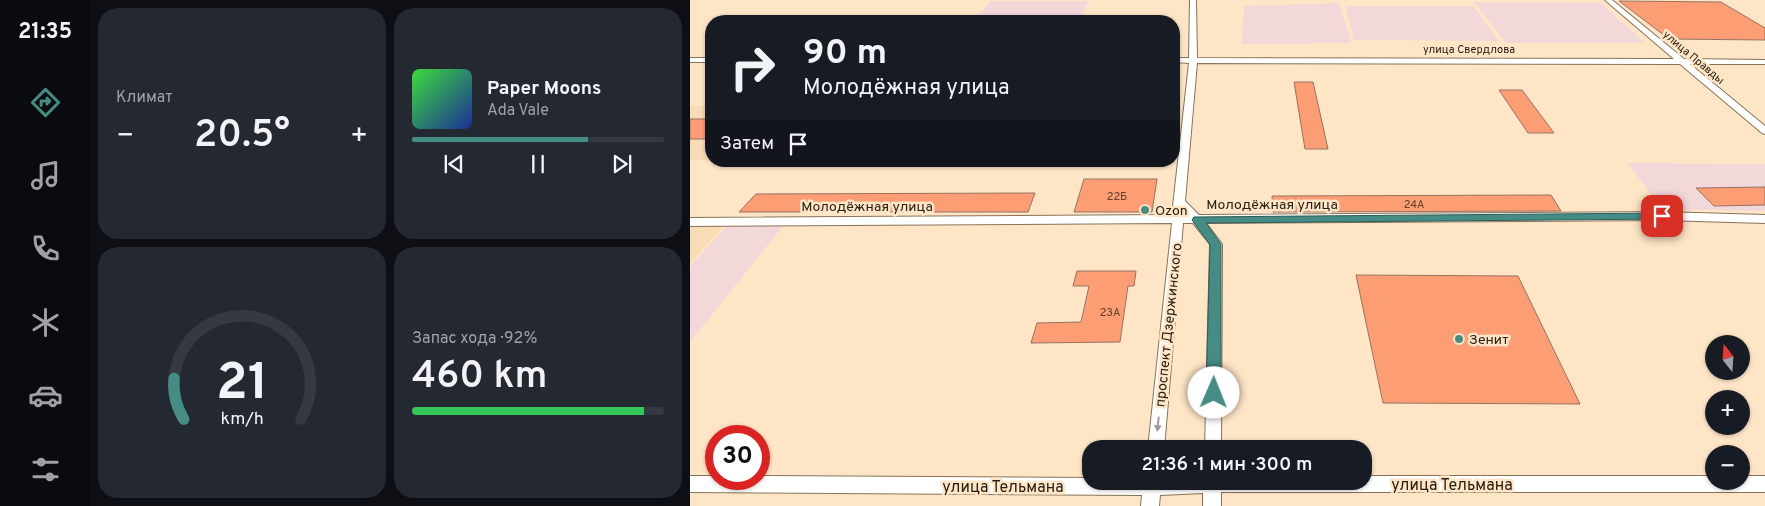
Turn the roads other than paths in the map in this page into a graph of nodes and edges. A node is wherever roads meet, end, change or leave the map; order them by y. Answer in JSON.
{"nodes":[{"id":1,"x":1193,"y":0,"type":"edge"},
{"id":2,"x":1608,"y":0,"type":"edge"},
{"id":3,"x":690,"y":60,"type":"edge"},
{"id":4,"x":705,"y":60,"type":"edge"},
{"id":5,"x":1180,"y":60,"type":"edge"},
{"id":6,"x":1193,"y":60,"type":"junction"},
{"id":7,"x":1682,"y":61,"type":"junction"},
{"id":8,"x":1765,"y":62,"type":"edge"},
{"id":9,"x":1765,"y":131,"type":"edge"},
{"id":10,"x":1179,"y":201,"type":"junction"},
{"id":11,"x":1765,"y":219,"type":"edge"},
{"id":12,"x":1178,"y":220,"type":"junction"},
{"id":13,"x":1198,"y":220,"type":"junction"},
{"id":14,"x":690,"y":222,"type":"edge"},
{"id":15,"x":1157,"y":440,"type":"edge"},
{"id":16,"x":1213,"y":440,"type":"edge"},
{"id":17,"x":1372,"y":483,"type":"edge"},
{"id":18,"x":690,"y":484,"type":"edge"},
{"id":19,"x":1082,"y":484,"type":"edge"},
{"id":20,"x":1765,"y":484,"type":"edge"},
{"id":21,"x":1151,"y":490,"type":"edge"},
{"id":22,"x":1212,"y":490,"type":"edge"},
{"id":23,"x":1150,"y":506,"type":"edge"},
{"id":24,"x":1212,"y":506,"type":"edge"}],
"edges":[{"from":1,"to":6,"type":"street","name":"проспект Дзержинского"},
{"from":2,"to":7,"type":"street","name":"улица Правды"},
{"from":3,"to":4,"type":"street"},
{"from":5,"to":6,"type":"street","name":"улица Свердлова"},
{"from":6,"to":7,"type":"street","name":"улица Свердлова"},
{"from":6,"to":10,"type":"street","name":"проспект Дзержинского"},
{"from":7,"to":8,"type":"street","name":"улица Свердлова"},
{"from":7,"to":9,"type":"street","name":"улица Правды"},
{"from":10,"to":12,"type":"street","name":"проспект Дзержинского"},
{"from":10,"to":13,"type":"street"},
{"from":11,"to":13,"type":"street","name":"Молодёжная улица"},
{"from":12,"to":13,"type":"street","name":"Молодёжная улица"},
{"from":12,"to":14,"type":"street","name":"Молодёжная улица"},
{"from":12,"to":15,"type":"street","name":"проспект Дзержинского","one_way":true},
{"from":13,"to":16,"type":"street"},
{"from":17,"to":20,"type":"street","name":"улица Тельмана"},
{"from":18,"to":19,"type":"street","name":"улица Тельмана"},
{"from":21,"to":23,"type":"street"},
{"from":22,"to":24,"type":"street"}]}
